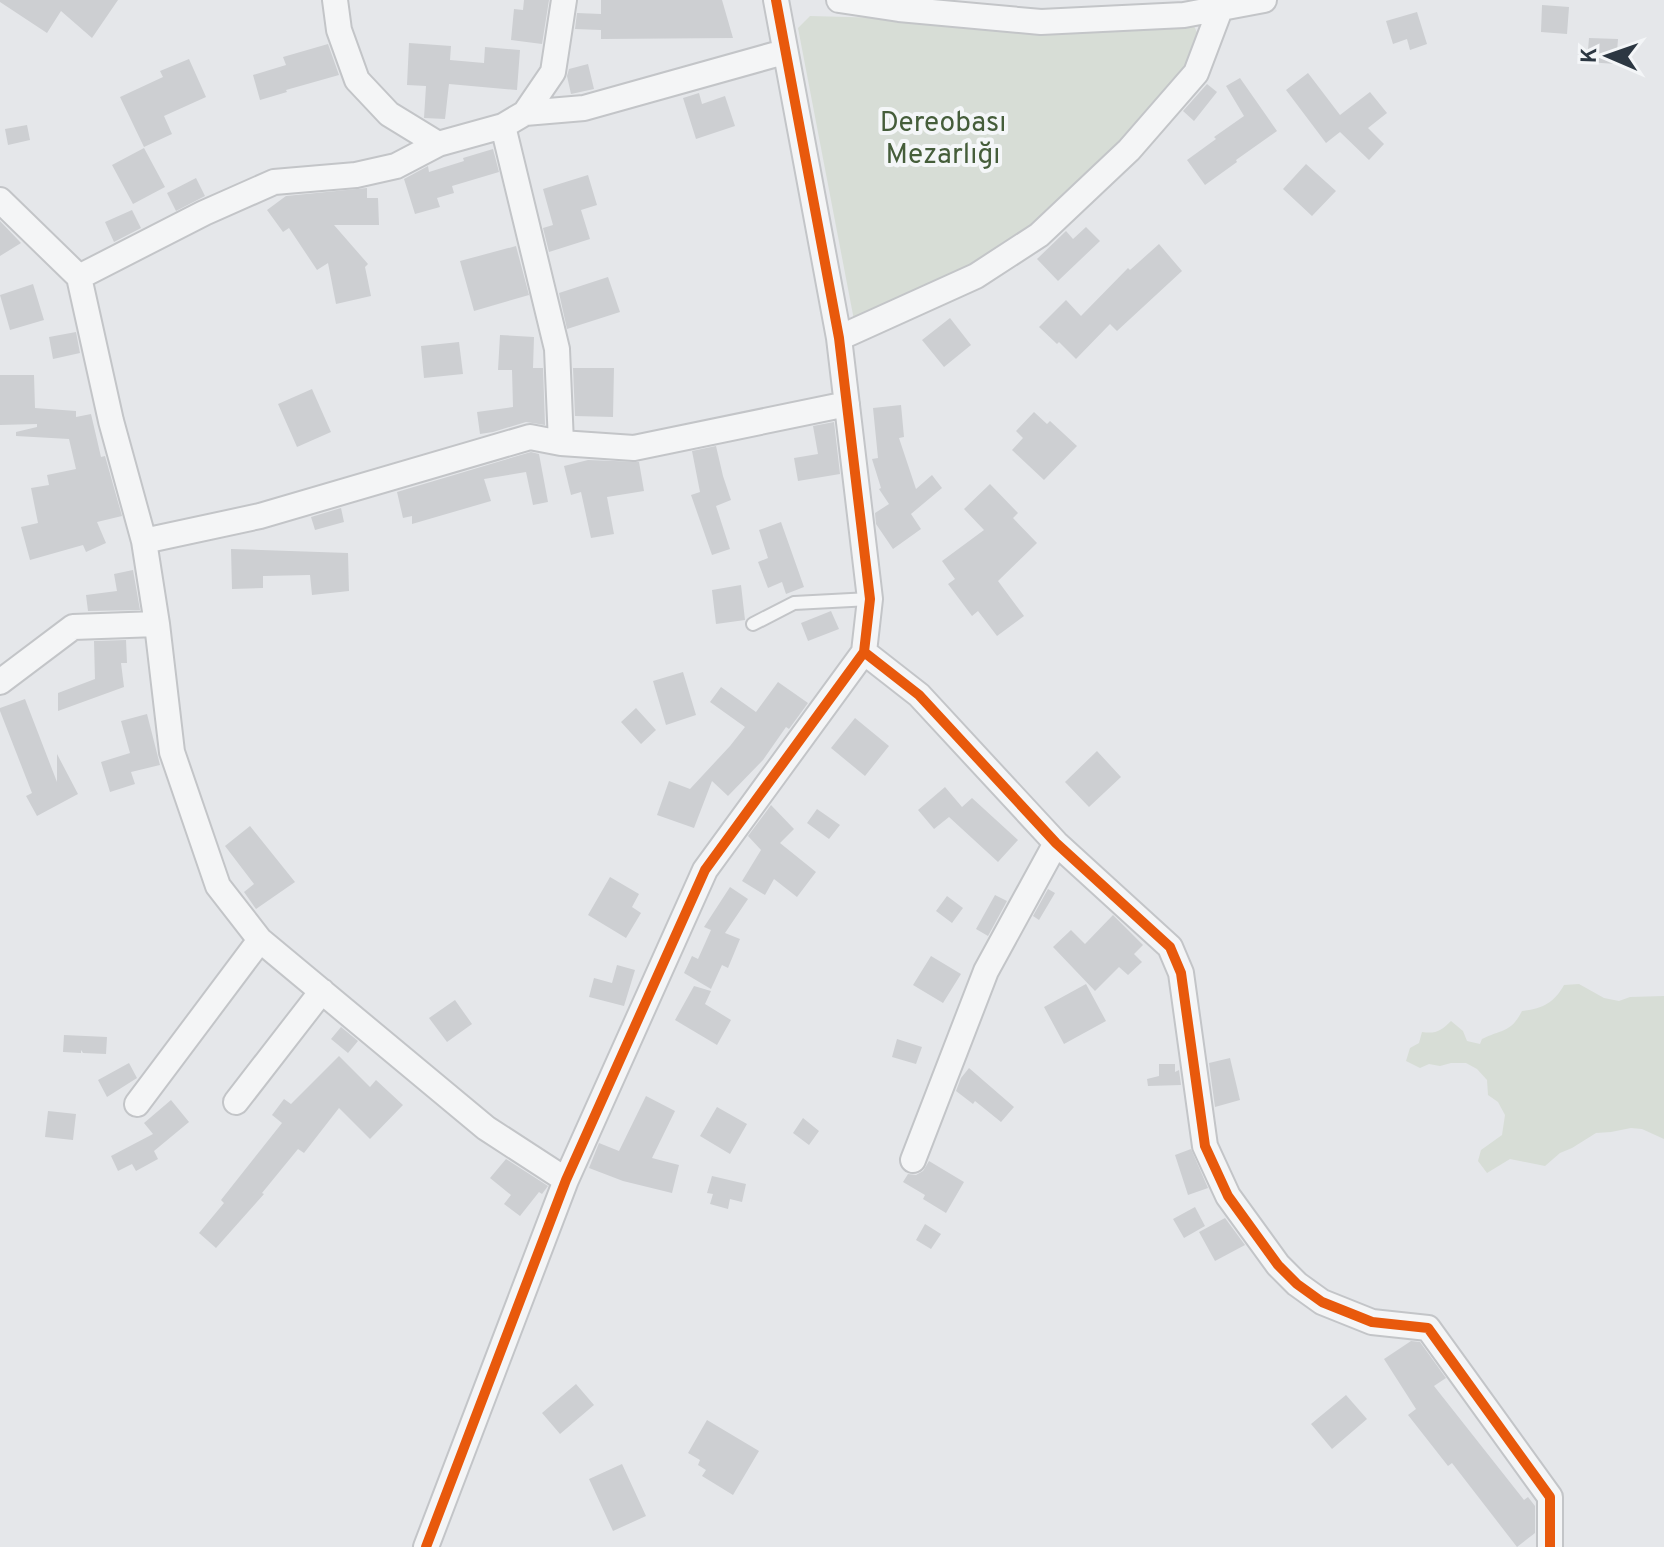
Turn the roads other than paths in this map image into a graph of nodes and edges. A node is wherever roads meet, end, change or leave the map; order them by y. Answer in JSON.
{"nodes":[{"id":1,"x":335,"y":0,"type":"edge"},
{"id":2,"x":564,"y":0,"type":"edge"},
{"id":3,"x":776,"y":0,"type":"edge"},
{"id":4,"x":839,"y":0,"type":"edge"},
{"id":5,"x":1264,"y":0,"type":"edge"},
{"id":6,"x":901,"y":5,"type":"edge"},
{"id":7,"x":1221,"y":7,"type":"junction"},
{"id":8,"x":784,"y":52,"type":"junction"},
{"id":9,"x":525,"y":113,"type":"junction"},
{"id":10,"x":503,"y":126,"type":"junction"},
{"id":11,"x":438,"y":144,"type":"junction"},
{"id":12,"x":0,"y":200,"type":"edge"},
{"id":13,"x":79,"y":277,"type":"junction"},
{"id":14,"x":839,"y":338,"type":"junction"},
{"id":15,"x":847,"y":404,"type":"junction"},
{"id":16,"x":561,"y":443,"type":"junction"},
{"id":17,"x":144,"y":541,"type":"junction"},
{"id":18,"x":870,"y":599,"type":"junction"},
{"id":19,"x":157,"y":624,"type":"junction"},
{"id":20,"x":753,"y":624,"type":"dead end"},
{"id":21,"x":864,"y":652,"type":"junction"},
{"id":22,"x":0,"y":682,"type":"edge"},
{"id":23,"x":1056,"y":843,"type":"junction"},
{"id":24,"x":260,"y":940,"type":"junction"},
{"id":25,"x":322,"y":991,"type":"junction"},
{"id":26,"x":236,"y":1102,"type":"dead end"},
{"id":27,"x":137,"y":1104,"type":"dead end"},
{"id":28,"x":913,"y":1160,"type":"dead end"},
{"id":29,"x":566,"y":1180,"type":"junction"},
{"id":30,"x":426,"y":1547,"type":"edge"},
{"id":31,"x":1550,"y":1547,"type":"edge"}],
"edges":[{"from":1,"to":11,"type":"street"},
{"from":2,"to":9,"type":"street"},
{"from":3,"to":8,"type":"street"},
{"from":4,"to":6,"type":"street"},
{"from":5,"to":7,"type":"street"},
{"from":6,"to":7,"type":"street"},
{"from":7,"to":14,"type":"street"},
{"from":8,"to":9,"type":"street"},
{"from":8,"to":14,"type":"street"},
{"from":9,"to":10,"type":"street"},
{"from":10,"to":11,"type":"street"},
{"from":10,"to":16,"type":"street"},
{"from":11,"to":13,"type":"street"},
{"from":12,"to":13,"type":"street"},
{"from":13,"to":17,"type":"street"},
{"from":14,"to":15,"type":"street"},
{"from":15,"to":16,"type":"street"},
{"from":15,"to":18,"type":"street"},
{"from":16,"to":17,"type":"street"},
{"from":17,"to":19,"type":"street"},
{"from":18,"to":20,"type":"lane"},
{"from":18,"to":21,"type":"street"},
{"from":19,"to":22,"type":"street"},
{"from":19,"to":24,"type":"street"},
{"from":21,"to":23,"type":"street"},
{"from":21,"to":29,"type":"street"},
{"from":23,"to":28,"type":"street"},
{"from":23,"to":31,"type":"street"},
{"from":24,"to":25,"type":"street"},
{"from":24,"to":27,"type":"street"},
{"from":25,"to":26,"type":"street"},
{"from":25,"to":29,"type":"street"},
{"from":29,"to":30,"type":"street"}]}
